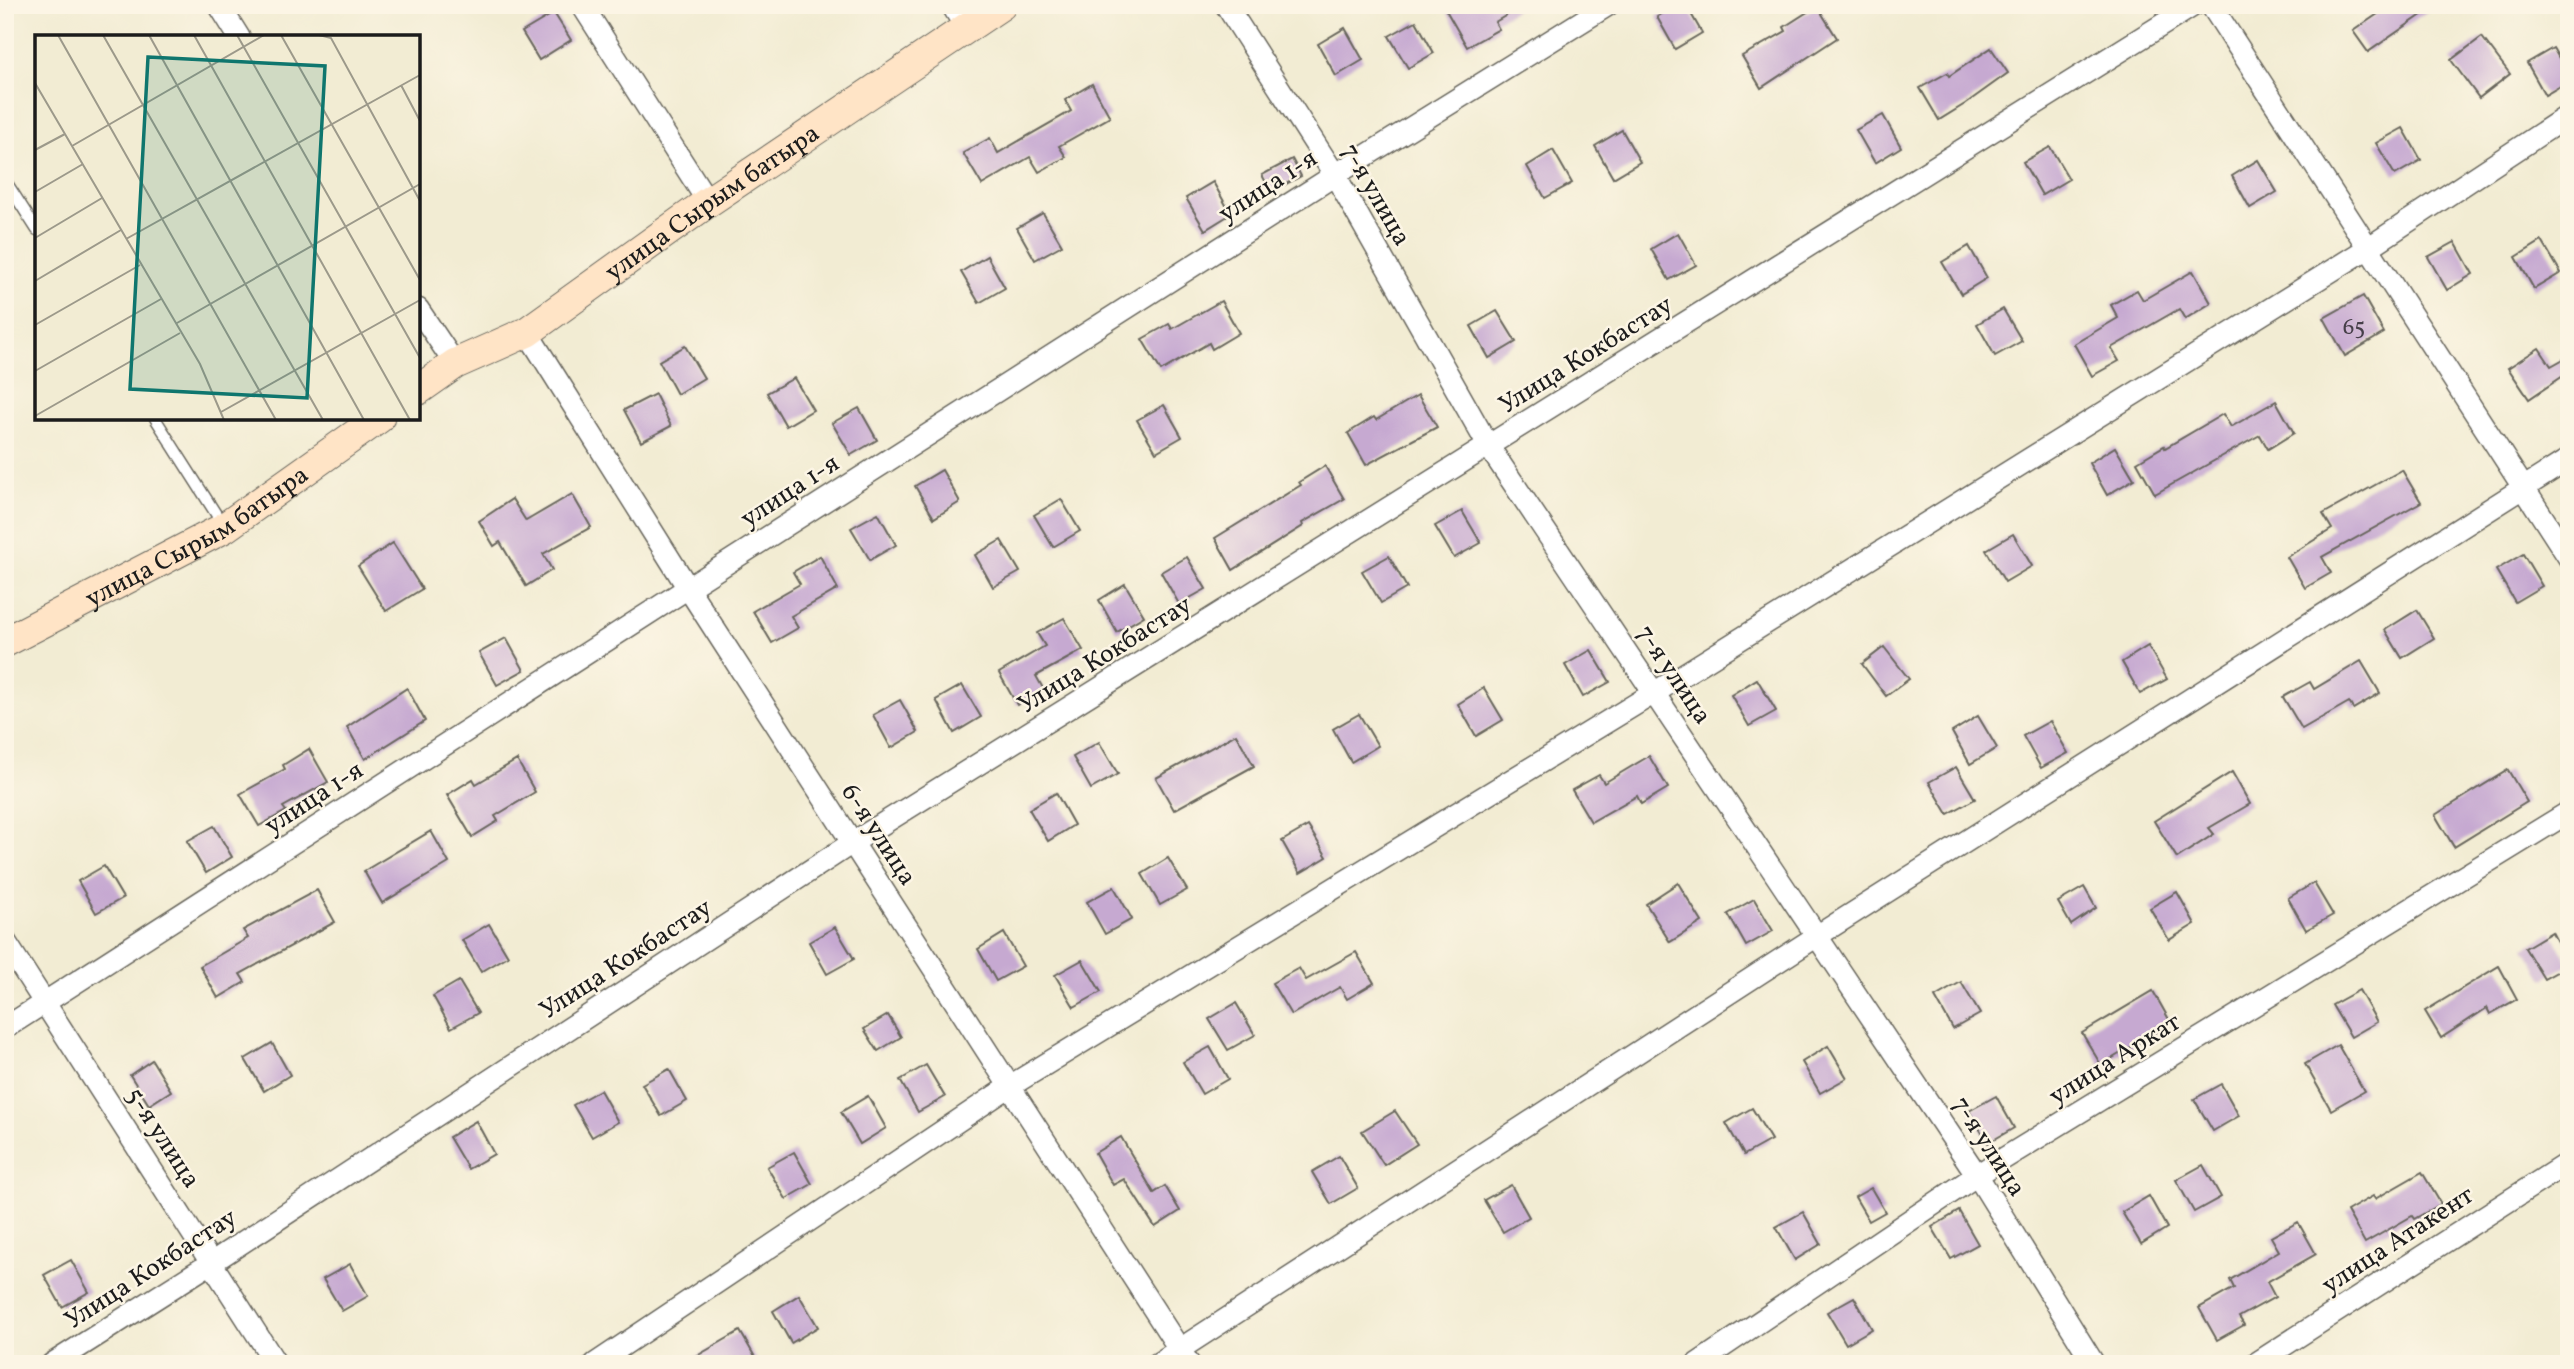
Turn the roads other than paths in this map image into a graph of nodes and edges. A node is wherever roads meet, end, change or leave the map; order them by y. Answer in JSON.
{"nodes":[{"id":1,"x":219,"y":5,"type":"edge"},
{"id":2,"x":582,"y":5,"type":"edge"},
{"id":3,"x":1001,"y":5,"type":"edge"},
{"id":4,"x":1226,"y":5,"type":"edge"},
{"id":5,"x":1608,"y":5,"type":"edge"},
{"id":6,"x":2194,"y":5,"type":"edge"},
{"id":7,"x":2211,"y":5,"type":"edge"},
{"id":8,"x":959,"y":16,"type":"edge"},
{"id":9,"x":238,"y":35,"type":"edge"},
{"id":10,"x":2569,"y":115,"type":"edge"},
{"id":11,"x":1335,"y":175,"type":"junction"},
{"id":12,"x":5,"y":180,"type":"edge"},
{"id":13,"x":708,"y":202,"type":"junction"},
{"id":14,"x":35,"y":227,"type":"edge"},
{"id":15,"x":2368,"y":248,"type":"junction"},
{"id":16,"x":420,"y":312,"type":"edge"},
{"id":17,"x":527,"y":332,"type":"junction"},
{"id":18,"x":455,"y":364,"type":"junction"},
{"id":19,"x":420,"y":389,"type":"edge"},
{"id":20,"x":156,"y":420,"type":"edge"},
{"id":21,"x":376,"y":420,"type":"edge"},
{"id":22,"x":1489,"y":447,"type":"junction"},
{"id":23,"x":2569,"y":459,"type":"edge"},
{"id":24,"x":2522,"y":486,"type":"junction"},
{"id":25,"x":224,"y":528,"type":"junction"},
{"id":26,"x":2569,"y":558,"type":"edge"},
{"id":27,"x":688,"y":588,"type":"junction"},
{"id":28,"x":5,"y":642,"type":"edge"},
{"id":29,"x":1654,"y":693,"type":"junction"},
{"id":30,"x":2569,"y":812,"type":"edge"},
{"id":31,"x":852,"y":843,"type":"junction"},
{"id":32,"x":1817,"y":936,"type":"junction"},
{"id":33,"x":5,"y":941,"type":"edge"},
{"id":34,"x":44,"y":1004,"type":"junction"},
{"id":35,"x":5,"y":1028,"type":"edge"},
{"id":36,"x":1010,"y":1086,"type":"junction"},
{"id":37,"x":2569,"y":1162,"type":"edge"},
{"id":38,"x":1978,"y":1175,"type":"junction"},
{"id":39,"x":211,"y":1263,"type":"junction"},
{"id":40,"x":1185,"y":1357,"type":"edge"},
{"id":41,"x":52,"y":1364,"type":"edge"},
{"id":42,"x":276,"y":1364,"type":"edge"},
{"id":43,"x":595,"y":1364,"type":"edge"},
{"id":44,"x":1157,"y":1364,"type":"edge"},
{"id":45,"x":1697,"y":1364,"type":"edge"},
{"id":46,"x":2094,"y":1364,"type":"edge"},
{"id":47,"x":2255,"y":1364,"type":"edge"}],
"edges":[{"from":1,"to":9,"type":"street"},
{"from":2,"to":13,"type":"street"},
{"from":3,"to":8,"type":"street","name":"улица Сырым батыра"},
{"from":4,"to":11,"type":"street","name":"7-я улица"},
{"from":5,"to":11,"type":"street","name":"улица 1-я"},
{"from":6,"to":22,"type":"street","name":"Улица Кокбастау"},
{"from":7,"to":15,"type":"street"},
{"from":8,"to":13,"type":"street","name":"улица Сырым батыра"},
{"from":10,"to":15,"type":"street"},
{"from":11,"to":22,"type":"street","name":"7-я улица"},
{"from":11,"to":27,"type":"street","name":"улица 1-я"},
{"from":12,"to":14,"type":"lane"},
{"from":13,"to":17,"type":"street","name":"улица Сырым батыра"},
{"from":15,"to":24,"type":"street"},
{"from":15,"to":29,"type":"street"},
{"from":16,"to":18,"type":"street"},
{"from":17,"to":18,"type":"street","name":"улица Сырым батыра"},
{"from":17,"to":27,"type":"street","name":"6-я улица"},
{"from":18,"to":19,"type":"street","name":"улица Сырым батыра"},
{"from":20,"to":25,"type":"lane"},
{"from":21,"to":25,"type":"street","name":"улица Сырым батыра"},
{"from":22,"to":29,"type":"street","name":"7-я улица"},
{"from":22,"to":31,"type":"street","name":"Улица Кокбастау"},
{"from":23,"to":24,"type":"street"},
{"from":24,"to":26,"type":"street"},
{"from":24,"to":32,"type":"street"},
{"from":25,"to":28,"type":"street","name":"улица Сырым батыра"},
{"from":27,"to":31,"type":"street","name":"6-я улица"},
{"from":27,"to":34,"type":"street","name":"улица 1-я"},
{"from":29,"to":32,"type":"street","name":"7-я улица"},
{"from":29,"to":36,"type":"street"},
{"from":30,"to":38,"type":"street","name":"улица Аркат"},
{"from":31,"to":36,"type":"street","name":"6-я улица"},
{"from":31,"to":39,"type":"street","name":"Улица Кокбастау"},
{"from":32,"to":38,"type":"street","name":"7-я улица"},
{"from":32,"to":40,"type":"street"},
{"from":33,"to":34,"type":"street","name":"5-я улица"},
{"from":34,"to":35,"type":"street","name":"улица 1-я"},
{"from":34,"to":39,"type":"street","name":"5-я улица"},
{"from":36,"to":40,"type":"street","name":"6-я улица"},
{"from":36,"to":43,"type":"street"},
{"from":37,"to":47,"type":"street","name":"улица Атакент"},
{"from":38,"to":45,"type":"street","name":"улица Аркат"},
{"from":38,"to":46,"type":"street","name":"7-я улица"},
{"from":39,"to":41,"type":"street","name":"Улица Кокбастау"},
{"from":39,"to":42,"type":"street","name":"5-я улица"},
{"from":40,"to":44,"type":"street"}]}
